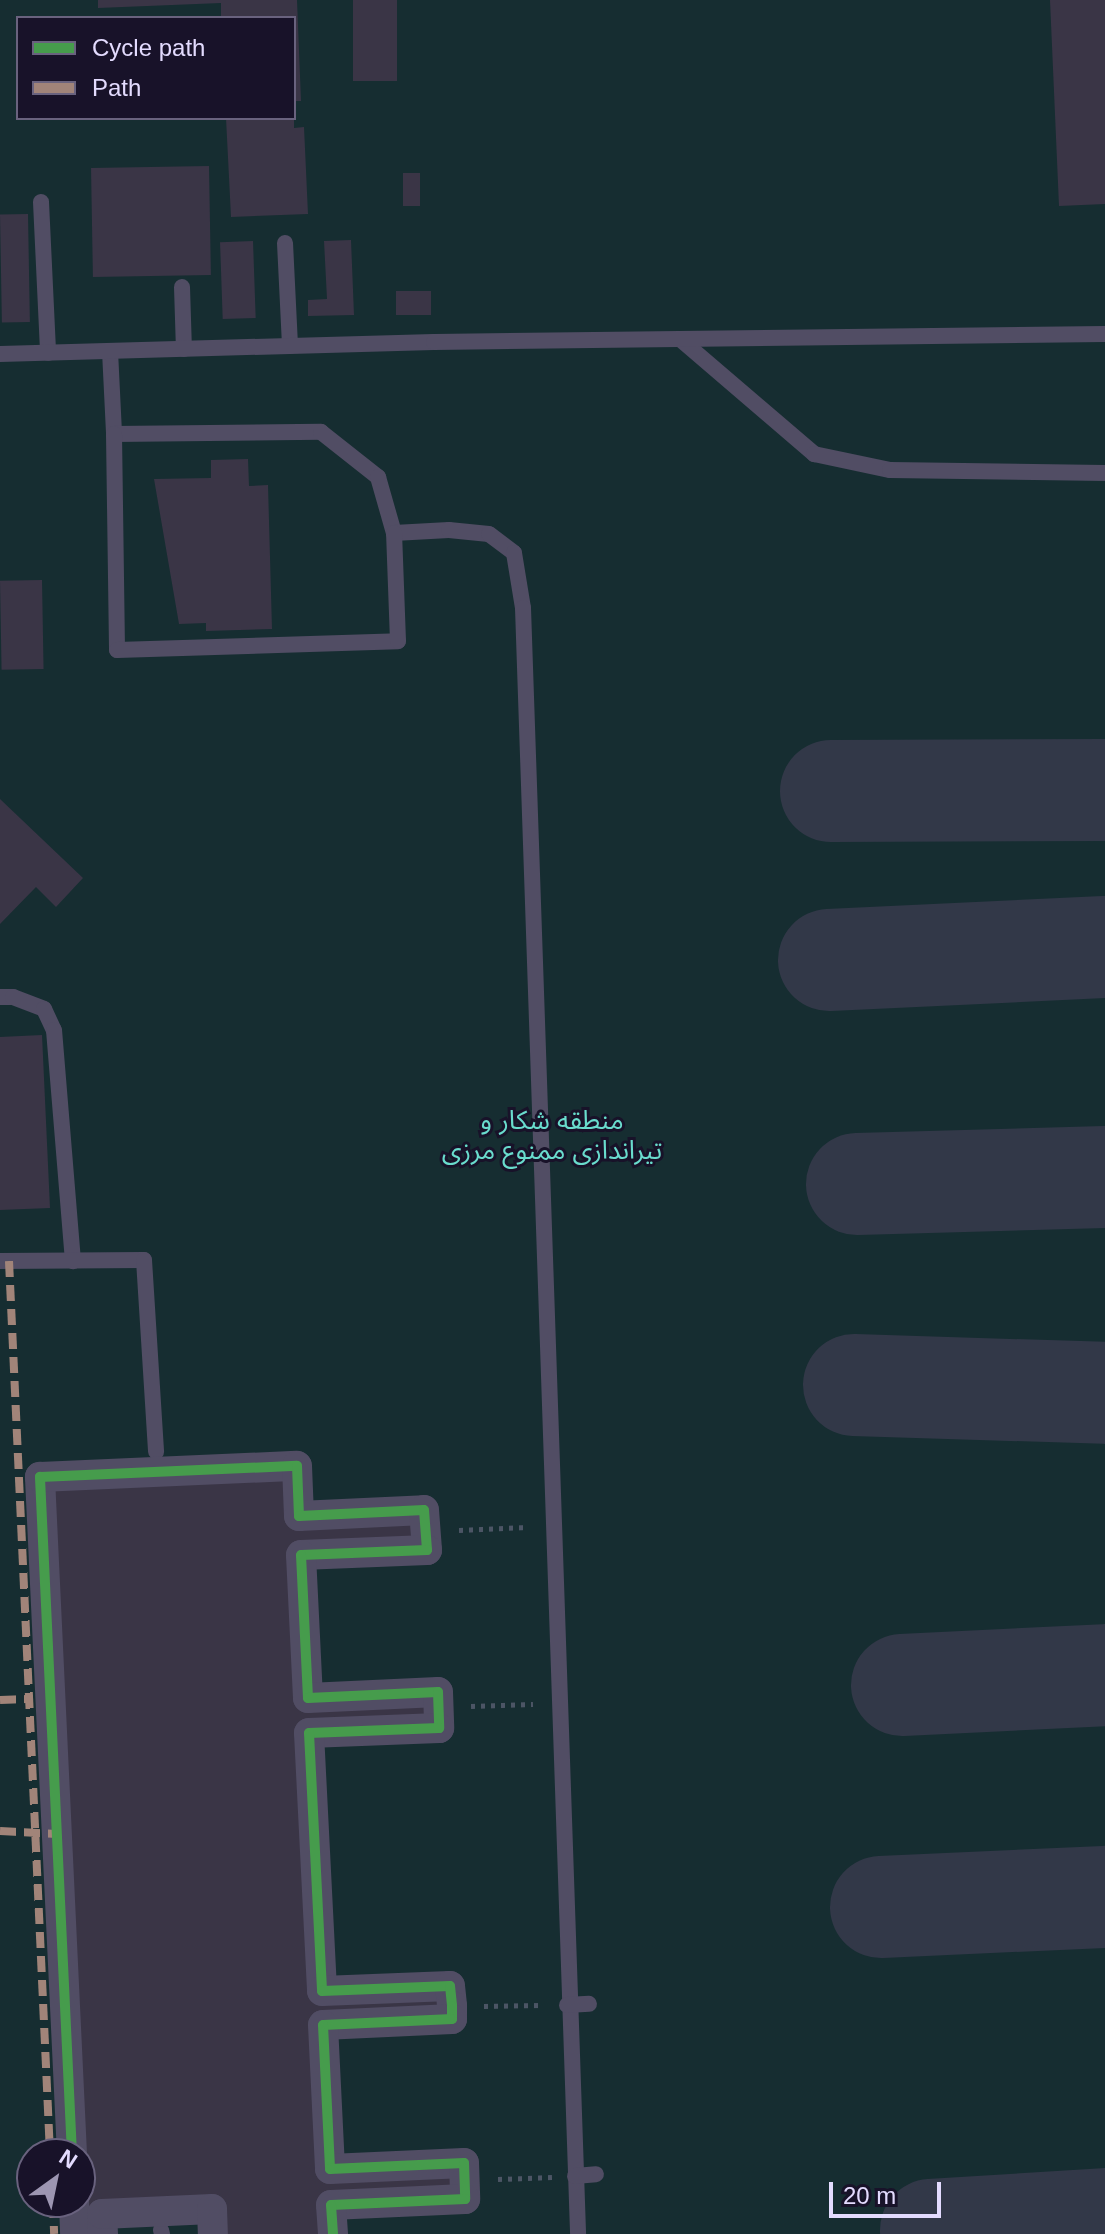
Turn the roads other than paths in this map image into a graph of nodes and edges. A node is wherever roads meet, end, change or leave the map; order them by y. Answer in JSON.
{"nodes":[{"id":1,"x":41,"y":202,"type":"dead end"},
{"id":2,"x":285,"y":243,"type":"dead end"},
{"id":3,"x":182,"y":287,"type":"dead end"},
{"id":4,"x":1105,"y":334,"type":"edge"},
{"id":5,"x":680,"y":339,"type":"junction"},
{"id":6,"x":290,"y":346,"type":"junction"},
{"id":7,"x":184,"y":349,"type":"junction"},
{"id":8,"x":110,"y":351,"type":"junction"},
{"id":9,"x":48,"y":353,"type":"junction"},
{"id":10,"x":0,"y":354,"type":"edge"},
{"id":11,"x":114,"y":434,"type":"junction"},
{"id":12,"x":1105,"y":473,"type":"edge"},
{"id":13,"x":394,"y":533,"type":"junction"},
{"id":14,"x":0,"y":997,"type":"edge"},
{"id":15,"x":0,"y":1261,"type":"edge"},
{"id":16,"x":73,"y":1261,"type":"junction"},
{"id":17,"x":156,"y":1452,"type":"dead end"},
{"id":18,"x":558,"y":1703,"type":"junction"},
{"id":19,"x":577,"y":1703,"type":"dead end"},
{"id":20,"x":589,"y":2004,"type":"dead end"},
{"id":21,"x":567,"y":2005,"type":"junction"},
{"id":22,"x":71,"y":2138,"type":"edge"},
{"id":23,"x":596,"y":2174,"type":"dead end"},
{"id":24,"x":575,"y":2176,"type":"junction"},
{"id":25,"x":103,"y":2234,"type":"edge"},
{"id":26,"x":213,"y":2234,"type":"edge"},
{"id":27,"x":333,"y":2234,"type":"edge"},
{"id":28,"x":578,"y":2234,"type":"edge"}],
"edges":[{"from":1,"to":9,"type":"lane"},
{"from":2,"to":6,"type":"lane"},
{"from":3,"to":7,"type":"lane"},
{"from":4,"to":5,"type":"lane"},
{"from":5,"to":6,"type":"lane"},
{"from":5,"to":12,"type":"lane"},
{"from":6,"to":7,"type":"lane"},
{"from":7,"to":8,"type":"lane"},
{"from":8,"to":9,"type":"lane"},
{"from":8,"to":11,"type":"lane"},
{"from":9,"to":10,"type":"lane"},
{"from":11,"to":13,"type":"lane"},
{"from":11,"to":13,"type":"lane"},
{"from":13,"to":18,"type":"lane"},
{"from":14,"to":16,"type":"lane"},
{"from":15,"to":16,"type":"lane"},
{"from":16,"to":17,"type":"lane"},
{"from":18,"to":19,"type":"lane"},
{"from":18,"to":21,"type":"lane"},
{"from":20,"to":21,"type":"lane"},
{"from":21,"to":24,"type":"lane"},
{"from":22,"to":27,"type":"street"},
{"from":23,"to":24,"type":"lane"},
{"from":24,"to":28,"type":"lane"},
{"from":25,"to":26,"type":"street"}]}
